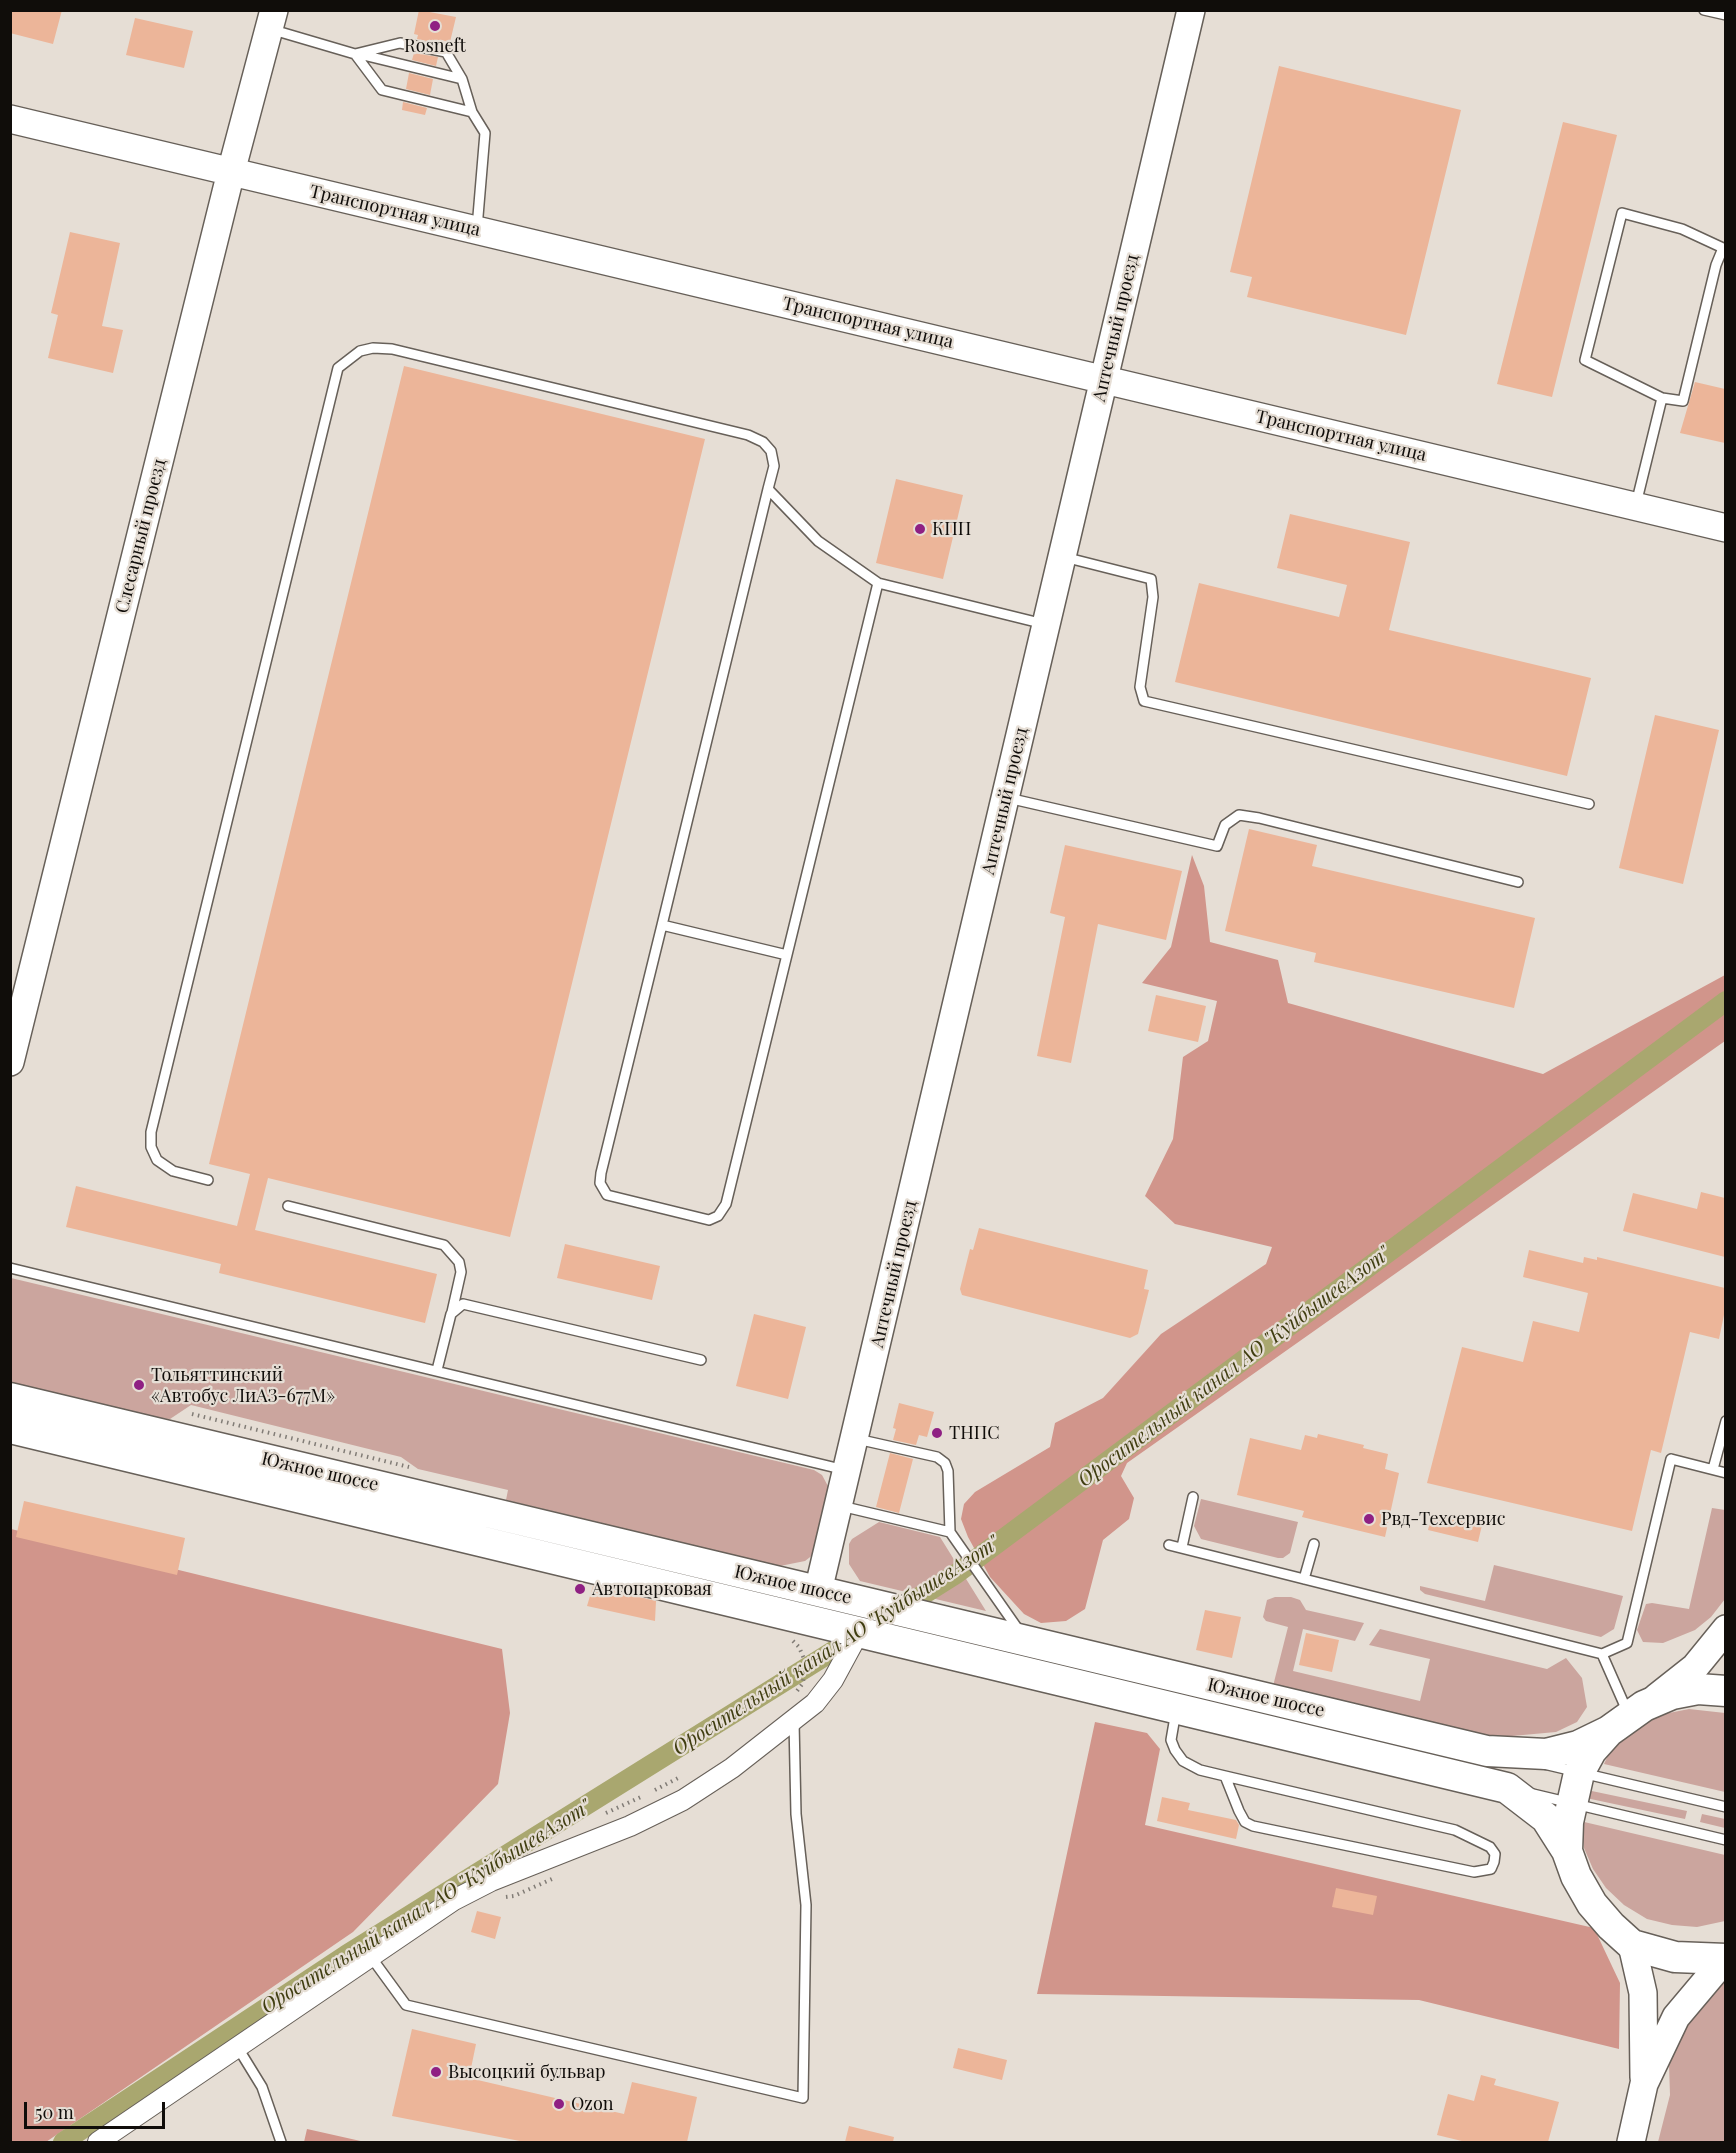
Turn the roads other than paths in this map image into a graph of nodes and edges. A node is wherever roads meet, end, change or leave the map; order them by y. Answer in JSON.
{"nodes":[{"id":1,"x":1191,"y":10,"type":"edge"},
{"id":2,"x":1704,"y":10,"type":"edge"},
{"id":3,"x":1725,"y":15,"type":"edge"},
{"id":4,"x":271,"y":20,"type":"edge"},
{"id":5,"x":355,"y":54,"type":"junction"},
{"id":6,"x":462,"y":79,"type":"junction"},
{"id":7,"x":472,"y":112,"type":"junction"},
{"id":8,"x":10,"y":119,"type":"edge"},
{"id":9,"x":231,"y":172,"type":"junction"},
{"id":10,"x":476,"y":230,"type":"junction"},
{"id":11,"x":1103,"y":380,"type":"junction"},
{"id":12,"x":1662,"y":398,"type":"junction"},
{"id":13,"x":768,"y":489,"type":"junction"},
{"id":14,"x":1636,"y":506,"type":"junction"},
{"id":15,"x":1725,"y":528,"type":"edge"},
{"id":16,"x":1062,"y":556,"type":"junction"},
{"id":17,"x":878,"y":583,"type":"junction"},
{"id":18,"x":1046,"y":624,"type":"junction"},
{"id":19,"x":1005,"y":798,"type":"junction"},
{"id":20,"x":1589,"y":804,"type":"dead end"},
{"id":21,"x":1518,"y":882,"type":"dead end"},
{"id":22,"x":662,"y":925,"type":"junction"},
{"id":23,"x":787,"y":955,"type":"junction"},
{"id":24,"x":10,"y":1062,"type":"edge"},
{"id":25,"x":208,"y":1180,"type":"dead end"},
{"id":26,"x":288,"y":1206,"type":"dead end"},
{"id":27,"x":10,"y":1268,"type":"edge"},
{"id":28,"x":451,"y":1314,"type":"junction"},
{"id":29,"x":701,"y":1360,"type":"dead end"},
{"id":30,"x":437,"y":1371,"type":"junction"},
{"id":31,"x":10,"y":1398,"type":"edge"},
{"id":32,"x":1725,"y":1421,"type":"edge"},
{"id":33,"x":10,"y":1428,"type":"edge"},
{"id":34,"x":855,"y":1438,"type":"junction"},
{"id":35,"x":1713,"y":1469,"type":"junction"},
{"id":36,"x":848,"y":1471,"type":"junction"},
{"id":37,"x":1725,"y":1473,"type":"edge"},
{"id":38,"x":1193,"y":1497,"type":"dead end"},
{"id":39,"x":839,"y":1506,"type":"junction"},
{"id":40,"x":950,"y":1532,"type":"junction"},
{"id":41,"x":1314,"y":1544,"type":"dead end"},
{"id":42,"x":1169,"y":1545,"type":"dead end"},
{"id":43,"x":1182,"y":1547,"type":"junction"},
{"id":44,"x":1304,"y":1579,"type":"junction"},
{"id":45,"x":818,"y":1591,"type":"junction"},
{"id":46,"x":1725,"y":1629,"type":"edge"},
{"id":47,"x":859,"y":1632,"type":"junction"},
{"id":48,"x":1027,"y":1641,"type":"junction"},
{"id":49,"x":1602,"y":1654,"type":"junction"},
{"id":50,"x":1725,"y":1691,"type":"edge"},
{"id":51,"x":1177,"y":1709,"type":"junction"},
{"id":52,"x":1628,"y":1717,"type":"junction"},
{"id":53,"x":794,"y":1722,"type":"junction"},
{"id":54,"x":1487,"y":1751,"type":"junction"},
{"id":55,"x":1579,"y":1773,"type":"junction"},
{"id":56,"x":1225,"y":1776,"type":"junction"},
{"id":57,"x":1507,"y":1788,"type":"junction"},
{"id":58,"x":1571,"y":1803,"type":"junction"},
{"id":59,"x":1725,"y":1808,"type":"edge"},
{"id":60,"x":1725,"y":1840,"type":"edge"},
{"id":61,"x":1567,"y":1851,"type":"junction"},
{"id":62,"x":1632,"y":1945,"type":"junction"},
{"id":63,"x":371,"y":1957,"type":"junction"},
{"id":64,"x":1725,"y":1960,"type":"edge"},
{"id":65,"x":238,"y":2048,"type":"junction"},
{"id":66,"x":1644,"y":2084,"type":"junction"},
{"id":67,"x":98,"y":2142,"type":"edge"},
{"id":68,"x":282,"y":2142,"type":"edge"},
{"id":69,"x":1630,"y":2142,"type":"edge"}],
"edges":[{"from":1,"to":11,"type":"street","name":"Аптечный проезд"},
{"from":2,"to":3,"type":"lane"},
{"from":4,"to":5,"type":"lane"},
{"from":4,"to":9,"type":"street","name":"Слесарный проезд"},
{"from":5,"to":6,"type":"lane"},
{"from":5,"to":6,"type":"lane"},
{"from":5,"to":7,"type":"lane"},
{"from":6,"to":7,"type":"lane"},
{"from":7,"to":10,"type":"lane"},
{"from":8,"to":9,"type":"street","name":"Транспортная улица"},
{"from":9,"to":10,"type":"street","name":"Транспортная улица"},
{"from":9,"to":24,"type":"street","name":"Слесарный проезд"},
{"from":10,"to":11,"type":"street","name":"Транспортная улица"},
{"from":11,"to":14,"type":"street","name":"Транспортная улица"},
{"from":11,"to":16,"type":"street","name":"Аптечный проезд"},
{"from":12,"to":12,"type":"lane"},
{"from":12,"to":14,"type":"lane"},
{"from":13,"to":17,"type":"lane"},
{"from":13,"to":22,"type":"lane"},
{"from":13,"to":25,"type":"lane"},
{"from":14,"to":15,"type":"street","name":"Транспортная улица"},
{"from":16,"to":18,"type":"street","name":"Аптечный проезд"},
{"from":16,"to":20,"type":"lane"},
{"from":17,"to":18,"type":"lane"},
{"from":17,"to":23,"type":"lane"},
{"from":18,"to":19,"type":"street","name":"Аптечный проезд"},
{"from":19,"to":21,"type":"lane"},
{"from":19,"to":34,"type":"street","name":"Аптечный проезд"},
{"from":22,"to":23,"type":"lane"},
{"from":22,"to":23,"type":"lane"},
{"from":26,"to":28,"type":"lane"},
{"from":27,"to":30,"type":"lane"},
{"from":28,"to":29,"type":"lane"},
{"from":28,"to":30,"type":"lane"},
{"from":30,"to":36,"type":"lane"},
{"from":31,"to":45,"type":"main road","name":"Южное шоссе"},
{"from":32,"to":35,"type":"lane"},
{"from":33,"to":47,"type":"main road","name":"Южное шоссе"},
{"from":34,"to":36,"type":"street","name":"Аптечный проезд"},
{"from":34,"to":40,"type":"lane"},
{"from":35,"to":37,"type":"lane"},
{"from":35,"to":49,"type":"lane"},
{"from":36,"to":39,"type":"street","name":"Аптечный проезд"},
{"from":38,"to":43,"type":"lane"},
{"from":39,"to":40,"type":"lane"},
{"from":39,"to":45,"type":"street","name":"Аптечный проезд"},
{"from":40,"to":48,"type":"lane"},
{"from":41,"to":44,"type":"lane"},
{"from":42,"to":43,"type":"lane"},
{"from":43,"to":44,"type":"lane"},
{"from":44,"to":49,"type":"lane"},
{"from":45,"to":48,"type":"main road","name":"Южное шоссе"},
{"from":46,"to":52,"type":"street"},
{"from":47,"to":51,"type":"main road","name":"Южное шоссе"},
{"from":47,"to":53,"type":"street"},
{"from":48,"to":54,"type":"main road","name":"Южное шоссе"},
{"from":49,"to":52,"type":"lane"},
{"from":50,"to":52,"type":"main road","name":"Южное шоссе"},
{"from":51,"to":56,"type":"lane"},
{"from":51,"to":57,"type":"main road","name":"Южное шоссе"},
{"from":52,"to":54,"type":"main road","name":"Южное шоссе"},
{"from":52,"to":55,"type":"main road","name":"Южное шоссе"},
{"from":53,"to":63,"type":"street"},
{"from":53,"to":63,"type":"lane"},
{"from":54,"to":55,"type":"lane"},
{"from":55,"to":58,"type":"main road","name":"Южное шоссе"},
{"from":55,"to":59,"type":"lane"},
{"from":56,"to":56,"type":"lane"},
{"from":57,"to":58,"type":"lane"},
{"from":57,"to":61,"type":"main road","name":"Южное шоссе"},
{"from":58,"to":60,"type":"lane"},
{"from":58,"to":61,"type":"main road","name":"Южное шоссе"},
{"from":61,"to":62,"type":"main road","name":"Южное шоссе"},
{"from":62,"to":64,"type":"main road","name":"Южное шоссе"},
{"from":62,"to":66,"type":"street"},
{"from":63,"to":65,"type":"street"},
{"from":64,"to":66,"type":"street"},
{"from":65,"to":67,"type":"street"},
{"from":65,"to":68,"type":"lane"},
{"from":66,"to":69,"type":"street"}]}
